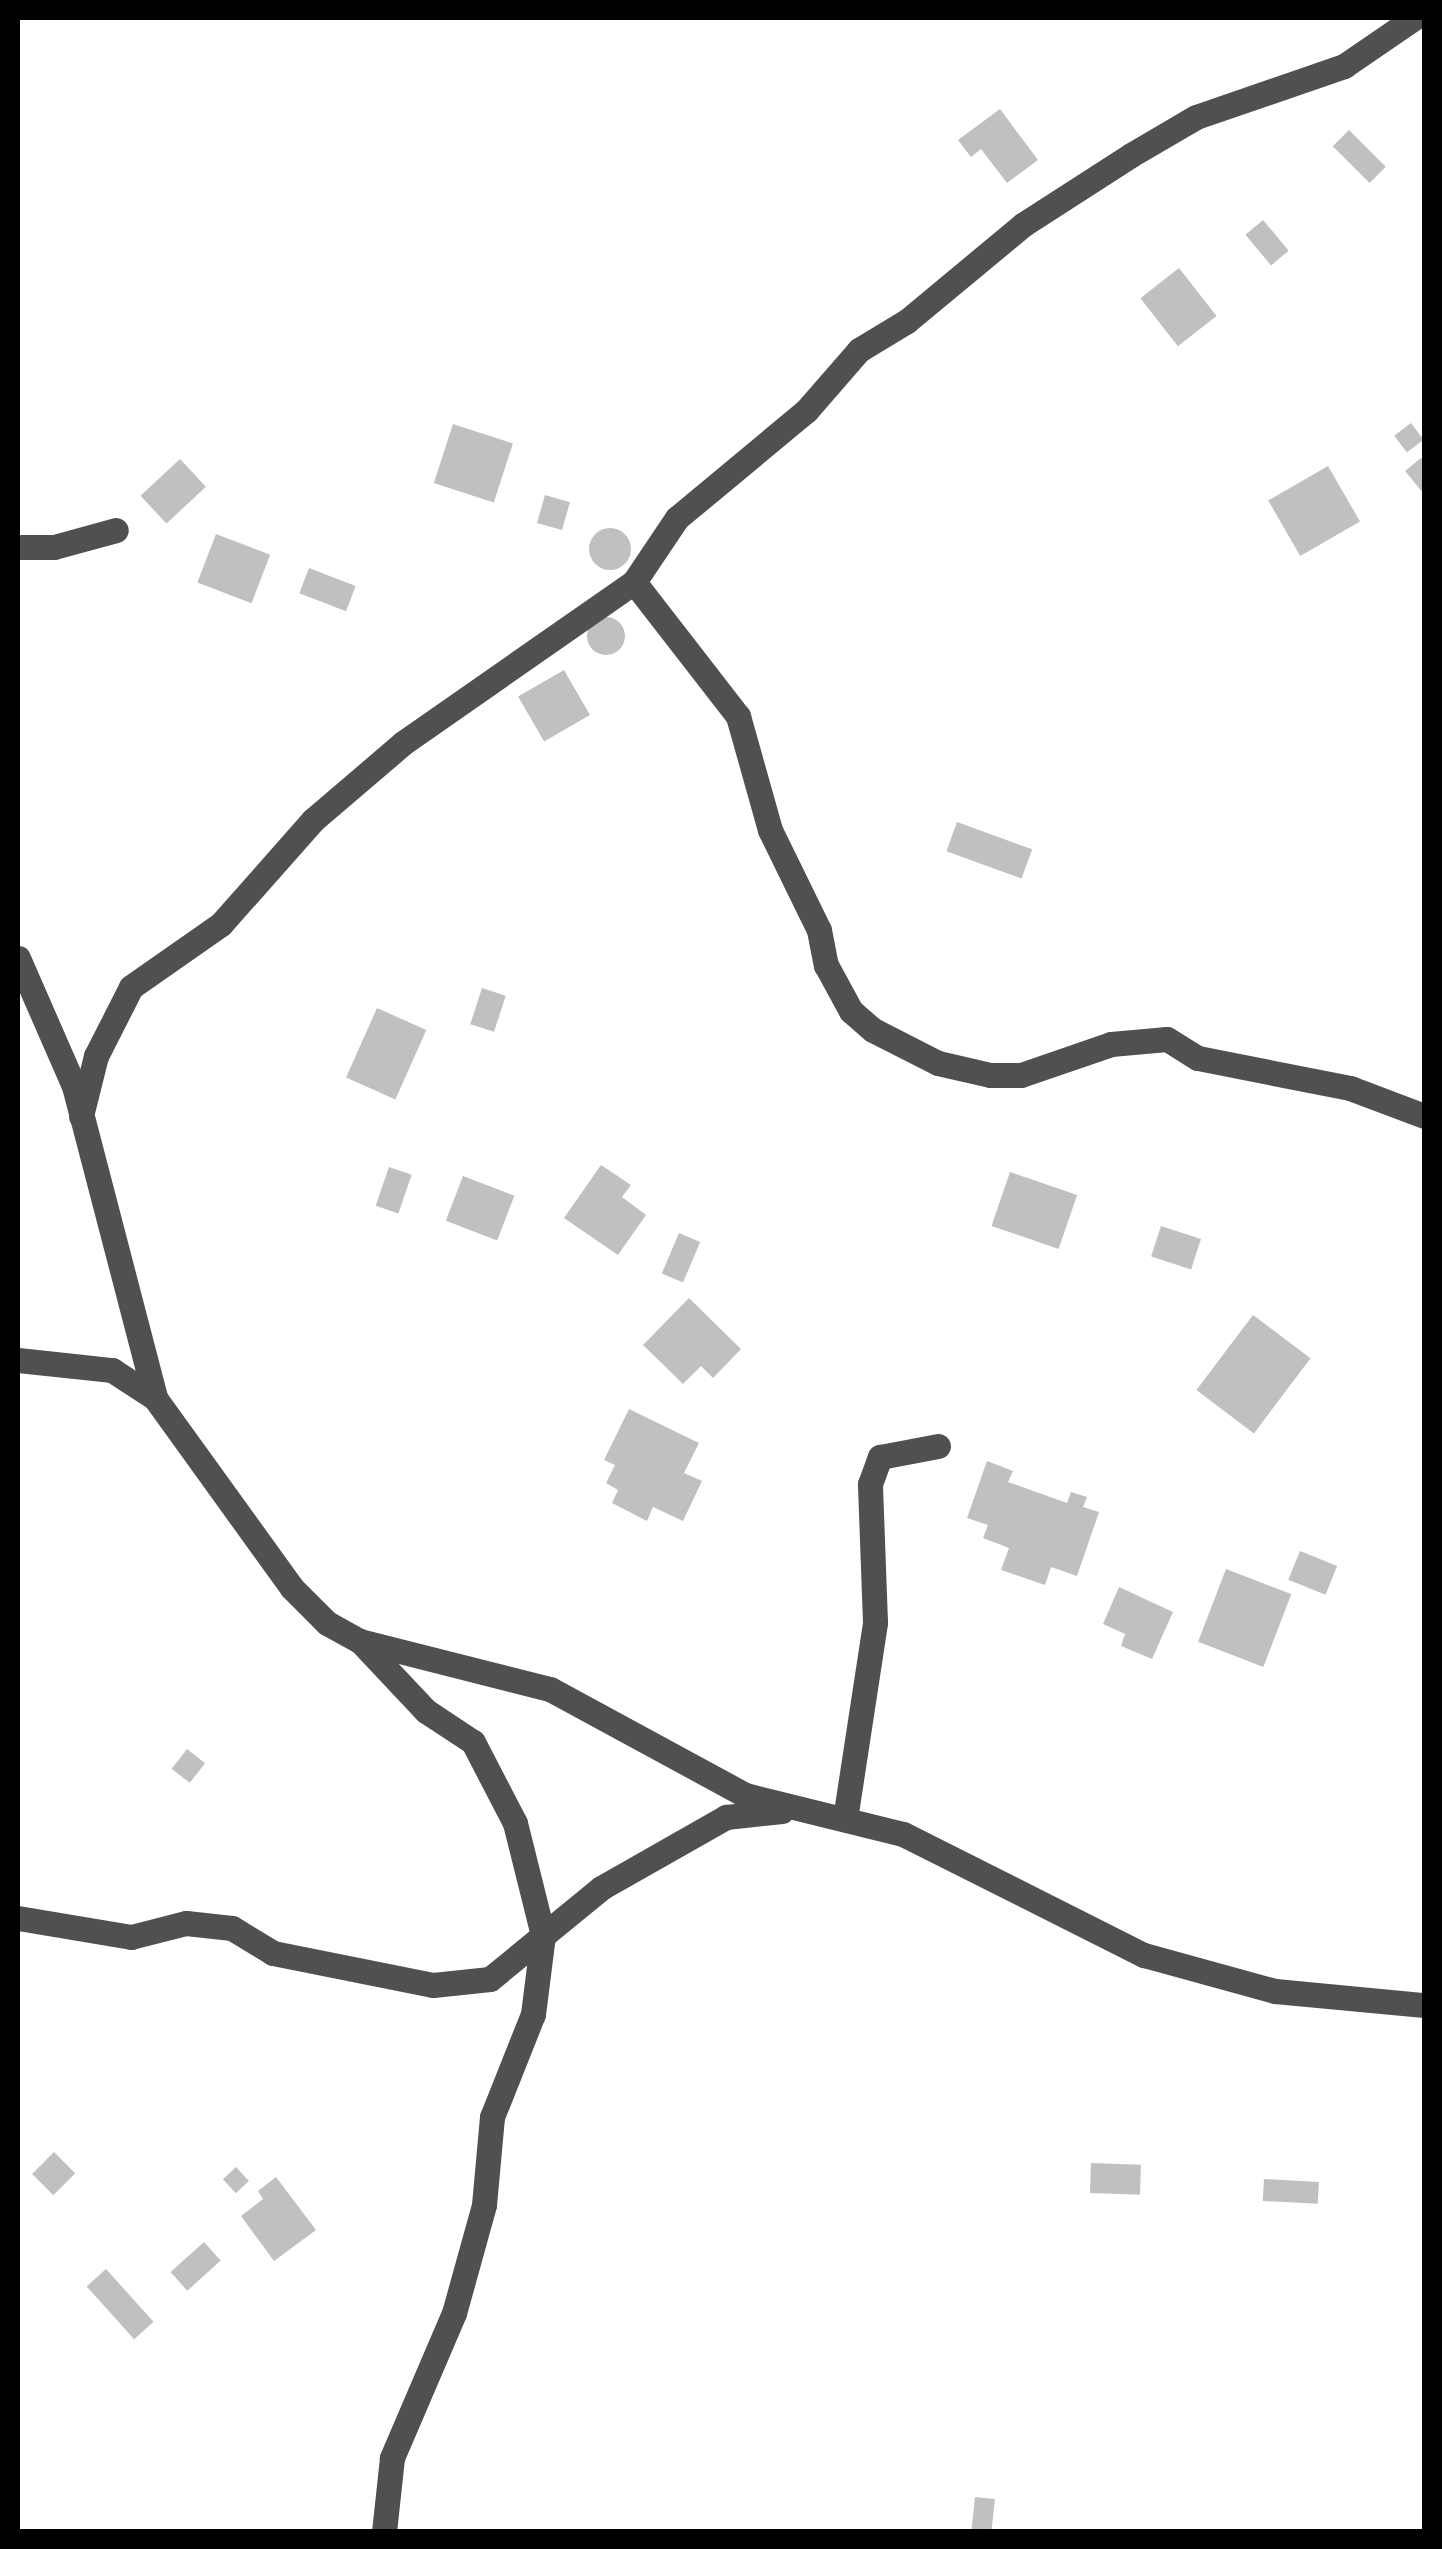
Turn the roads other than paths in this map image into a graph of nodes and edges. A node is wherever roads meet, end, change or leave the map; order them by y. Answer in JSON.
{"nodes":[{"id":1,"x":1414,"y":18,"type":"edge"},
{"id":2,"x":116,"y":530,"type":"dead end"},
{"id":3,"x":18,"y":547,"type":"edge"},
{"id":4,"x":634,"y":582,"type":"junction"},
{"id":5,"x":18,"y":958,"type":"edge"},
{"id":6,"x":81,"y":1116,"type":"junction"},
{"id":7,"x":1424,"y":1116,"type":"edge"},
{"id":8,"x":18,"y":1360,"type":"edge"},
{"id":9,"x":155,"y":1398,"type":"junction"},
{"id":10,"x":938,"y":1446,"type":"dead end"},
{"id":11,"x":360,"y":1641,"type":"junction"},
{"id":12,"x":788,"y":1810,"type":"junction"},
{"id":13,"x":846,"y":1819,"type":"junction"},
{"id":14,"x":18,"y":1918,"type":"edge"},
{"id":15,"x":544,"y":1935,"type":"junction"},
{"id":16,"x":1424,"y":2006,"type":"edge"},
{"id":17,"x":384,"y":2532,"type":"edge"}],
"edges":[{"from":1,"to":4,"type":"street"},
{"from":2,"to":3,"type":"street"},
{"from":4,"to":6,"type":"street"},
{"from":4,"to":7,"type":"street"},
{"from":5,"to":6,"type":"street"},
{"from":6,"to":9,"type":"street"},
{"from":8,"to":9,"type":"street"},
{"from":9,"to":11,"type":"street"},
{"from":10,"to":13,"type":"street"},
{"from":11,"to":12,"type":"street"},
{"from":11,"to":15,"type":"street"},
{"from":12,"to":13,"type":"street"},
{"from":12,"to":15,"type":"street"},
{"from":13,"to":16,"type":"street"},
{"from":14,"to":15,"type":"street"},
{"from":15,"to":17,"type":"street"}]}
